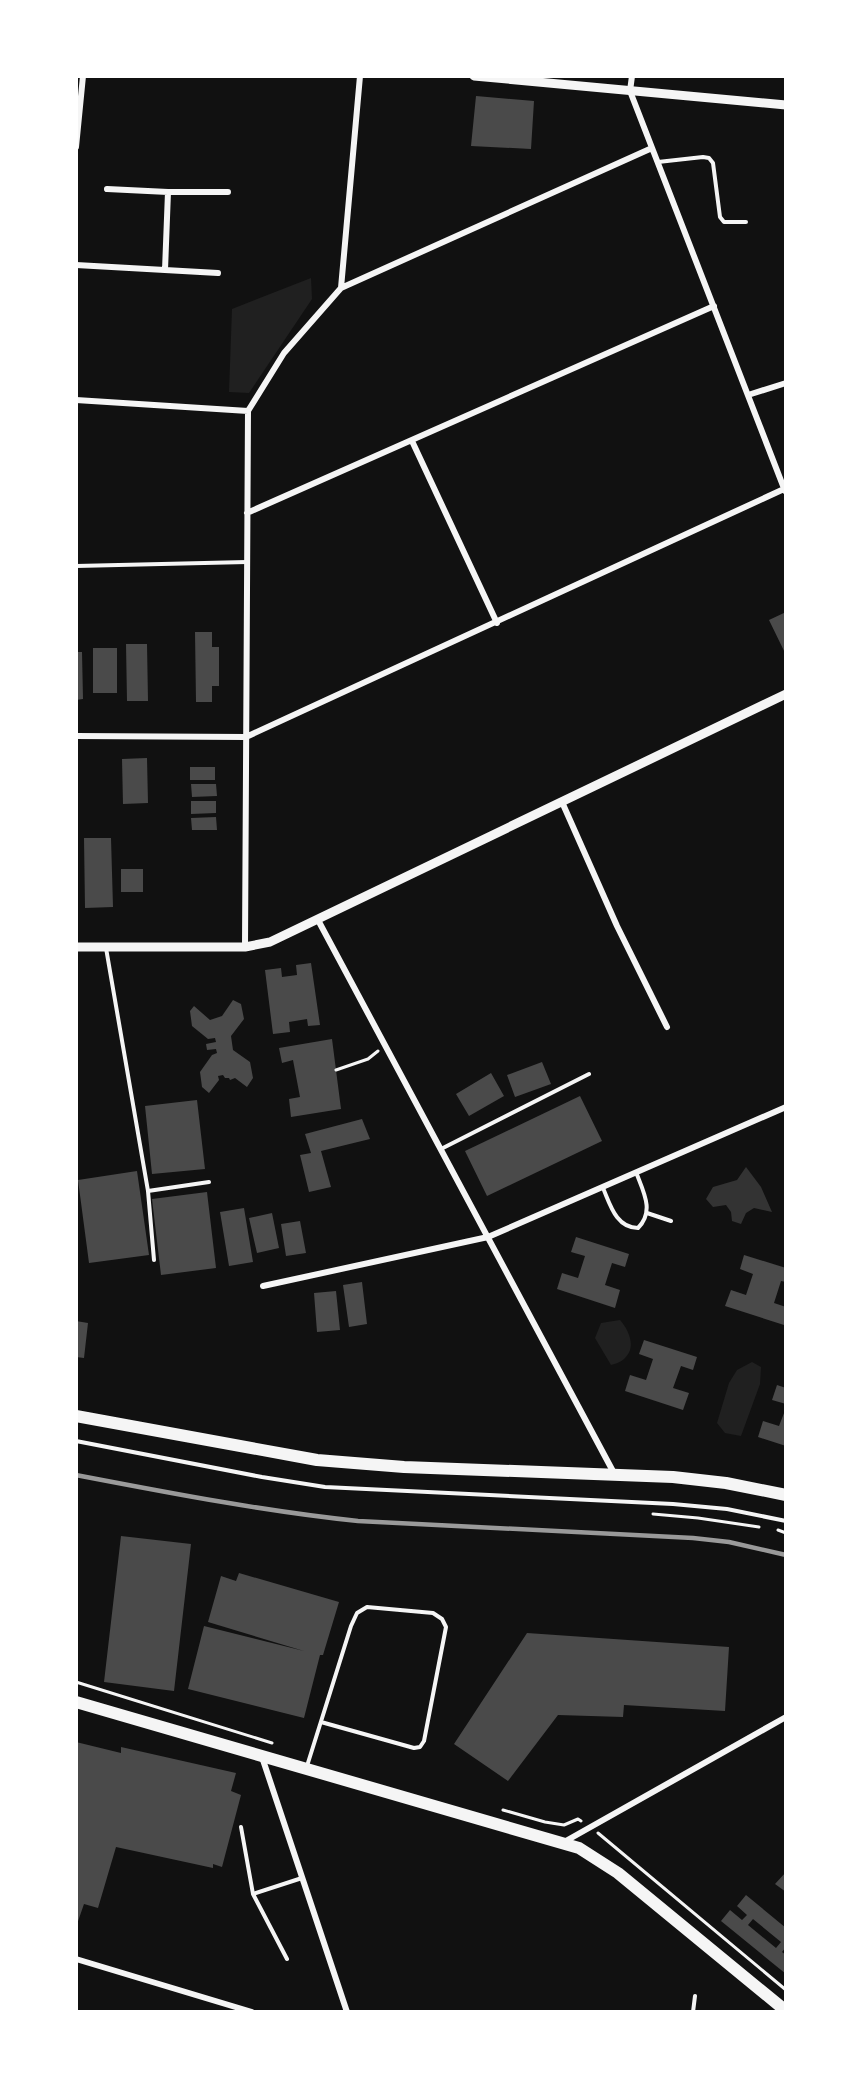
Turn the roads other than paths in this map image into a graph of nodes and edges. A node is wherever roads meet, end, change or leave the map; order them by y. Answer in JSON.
{"nodes":[{"id":1,"x":83,"y":76,"type":"edge"},
{"id":2,"x":360,"y":76,"type":"edge"},
{"id":3,"x":474,"y":76,"type":"edge"},
{"id":4,"x":632,"y":76,"type":"edge"},
{"id":5,"x":630,"y":91,"type":"junction"},
{"id":6,"x":786,"y":105,"type":"edge"},
{"id":7,"x":77,"y":126,"type":"edge"},
{"id":8,"x":76,"y":147,"type":"edge"},
{"id":9,"x":652,"y":148,"type":"junction"},
{"id":10,"x":658,"y":162,"type":"junction"},
{"id":11,"x":107,"y":189,"type":"dead end"},
{"id":12,"x":168,"y":192,"type":"junction"},
{"id":13,"x":228,"y":192,"type":"dead end"},
{"id":14,"x":746,"y":222,"type":"dead end"},
{"id":15,"x":76,"y":266,"type":"edge"},
{"id":16,"x":165,"y":270,"type":"junction"},
{"id":17,"x":218,"y":273,"type":"dead end"},
{"id":18,"x":341,"y":288,"type":"junction"},
{"id":19,"x":714,"y":306,"type":"junction"},
{"id":20,"x":786,"y":383,"type":"edge"},
{"id":21,"x":748,"y":395,"type":"junction"},
{"id":22,"x":76,"y":399,"type":"edge"},
{"id":23,"x":248,"y":411,"type":"junction"},
{"id":24,"x":412,"y":441,"type":"junction"},
{"id":25,"x":785,"y":491,"type":"edge"},
{"id":26,"x":247,"y":513,"type":"junction"},
{"id":27,"x":247,"y":562,"type":"junction"},
{"id":28,"x":76,"y":566,"type":"edge"},
{"id":29,"x":496,"y":623,"type":"junction"},
{"id":30,"x":786,"y":694,"type":"edge"},
{"id":31,"x":76,"y":736,"type":"edge"},
{"id":32,"x":246,"y":737,"type":"junction"},
{"id":33,"x":562,"y":802,"type":"junction"},
{"id":34,"x":318,"y":920,"type":"junction"},
{"id":35,"x":76,"y":947,"type":"edge"},
{"id":36,"x":106,"y":947,"type":"junction"},
{"id":37,"x":246,"y":947,"type":"junction"},
{"id":38,"x":667,"y":1028,"type":"dead end"},
{"id":39,"x":589,"y":1074,"type":"dead end"},
{"id":40,"x":786,"y":1107,"type":"edge"},
{"id":41,"x":441,"y":1149,"type":"junction"},
{"id":42,"x":636,"y":1172,"type":"junction"},
{"id":43,"x":209,"y":1182,"type":"dead end"},
{"id":44,"x":602,"y":1187,"type":"junction"},
{"id":45,"x":148,"y":1191,"type":"junction"},
{"id":46,"x":647,"y":1213,"type":"junction"},
{"id":47,"x":671,"y":1221,"type":"dead end"},
{"id":48,"x":488,"y":1237,"type":"junction"},
{"id":49,"x":154,"y":1260,"type":"dead end"},
{"id":50,"x":263,"y":1286,"type":"dead end"},
{"id":51,"x":76,"y":1416,"type":"edge"},
{"id":52,"x":76,"y":1441,"type":"edge"},
{"id":53,"x":615,"y":1475,"type":"junction"},
{"id":54,"x":786,"y":1495,"type":"edge"},
{"id":55,"x":786,"y":1521,"type":"edge"},
{"id":56,"x":76,"y":1702,"type":"edge"},
{"id":57,"x":786,"y":1717,"type":"edge"},
{"id":58,"x":321,"y":1722,"type":"junction"},
{"id":59,"x":262,"y":1756,"type":"junction"},
{"id":60,"x":306,"y":1769,"type":"junction"},
{"id":61,"x":241,"y":1827,"type":"dead end"},
{"id":62,"x":563,"y":1842,"type":"junction"},
{"id":63,"x":303,"y":1878,"type":"junction"},
{"id":64,"x":253,"y":1894,"type":"junction"},
{"id":65,"x":76,"y":1959,"type":"edge"},
{"id":66,"x":288,"y":1959,"type":"dead end"},
{"id":67,"x":695,"y":1996,"type":"dead end"},
{"id":68,"x":252,"y":2012,"type":"edge"},
{"id":69,"x":347,"y":2012,"type":"edge"},
{"id":70,"x":693,"y":2012,"type":"edge"},
{"id":71,"x":786,"y":2012,"type":"edge"}],
"edges":[{"from":1,"to":7,"type":"street"},
{"from":2,"to":18,"type":"street"},
{"from":3,"to":5,"type":"street"},
{"from":4,"to":5,"type":"street"},
{"from":5,"to":6,"type":"street"},
{"from":5,"to":9,"type":"street"},
{"from":7,"to":8,"type":"street"},
{"from":9,"to":10,"type":"street"},
{"from":9,"to":18,"type":"street"},
{"from":10,"to":14,"type":"lane"},
{"from":10,"to":19,"type":"street"},
{"from":11,"to":12,"type":"street"},
{"from":12,"to":13,"type":"street"},
{"from":12,"to":16,"type":"street"},
{"from":15,"to":16,"type":"street"},
{"from":16,"to":17,"type":"street"},
{"from":18,"to":23,"type":"street"},
{"from":19,"to":21,"type":"street"},
{"from":19,"to":24,"type":"street"},
{"from":20,"to":21,"type":"street"},
{"from":21,"to":25,"type":"street"},
{"from":22,"to":23,"type":"street"},
{"from":23,"to":26,"type":"street"},
{"from":24,"to":26,"type":"street"},
{"from":24,"to":29,"type":"street"},
{"from":25,"to":29,"type":"street"},
{"from":26,"to":27,"type":"street"},
{"from":27,"to":28,"type":"lane"},
{"from":27,"to":32,"type":"street"},
{"from":29,"to":32,"type":"street"},
{"from":30,"to":33,"type":"street"},
{"from":31,"to":32,"type":"street"},
{"from":32,"to":37,"type":"street"},
{"from":33,"to":34,"type":"street"},
{"from":33,"to":38,"type":"street"},
{"from":34,"to":37,"type":"street"},
{"from":34,"to":41,"type":"street"},
{"from":35,"to":36,"type":"street"},
{"from":36,"to":37,"type":"street"},
{"from":36,"to":45,"type":"lane"},
{"from":39,"to":41,"type":"lane"},
{"from":40,"to":42,"type":"street"},
{"from":41,"to":48,"type":"street"},
{"from":42,"to":44,"type":"street"},
{"from":42,"to":46,"type":"lane"},
{"from":43,"to":45,"type":"lane"},
{"from":44,"to":46,"type":"lane"},
{"from":44,"to":48,"type":"street"},
{"from":45,"to":49,"type":"lane"},
{"from":46,"to":47,"type":"lane"},
{"from":48,"to":50,"type":"street"},
{"from":48,"to":53,"type":"street"},
{"from":51,"to":53,"type":"main road"},
{"from":52,"to":55,"type":"lane"},
{"from":53,"to":54,"type":"main road"},
{"from":56,"to":59,"type":"main road"},
{"from":57,"to":62,"type":"street"},
{"from":58,"to":58,"type":"lane"},
{"from":58,"to":60,"type":"lane"},
{"from":59,"to":60,"type":"main road"},
{"from":59,"to":63,"type":"street"},
{"from":60,"to":62,"type":"main road"},
{"from":61,"to":64,"type":"lane"},
{"from":62,"to":71,"type":"main road"},
{"from":63,"to":64,"type":"lane"},
{"from":63,"to":69,"type":"street"},
{"from":64,"to":66,"type":"lane"},
{"from":65,"to":68,"type":"street"},
{"from":67,"to":70,"type":"lane"}]}
